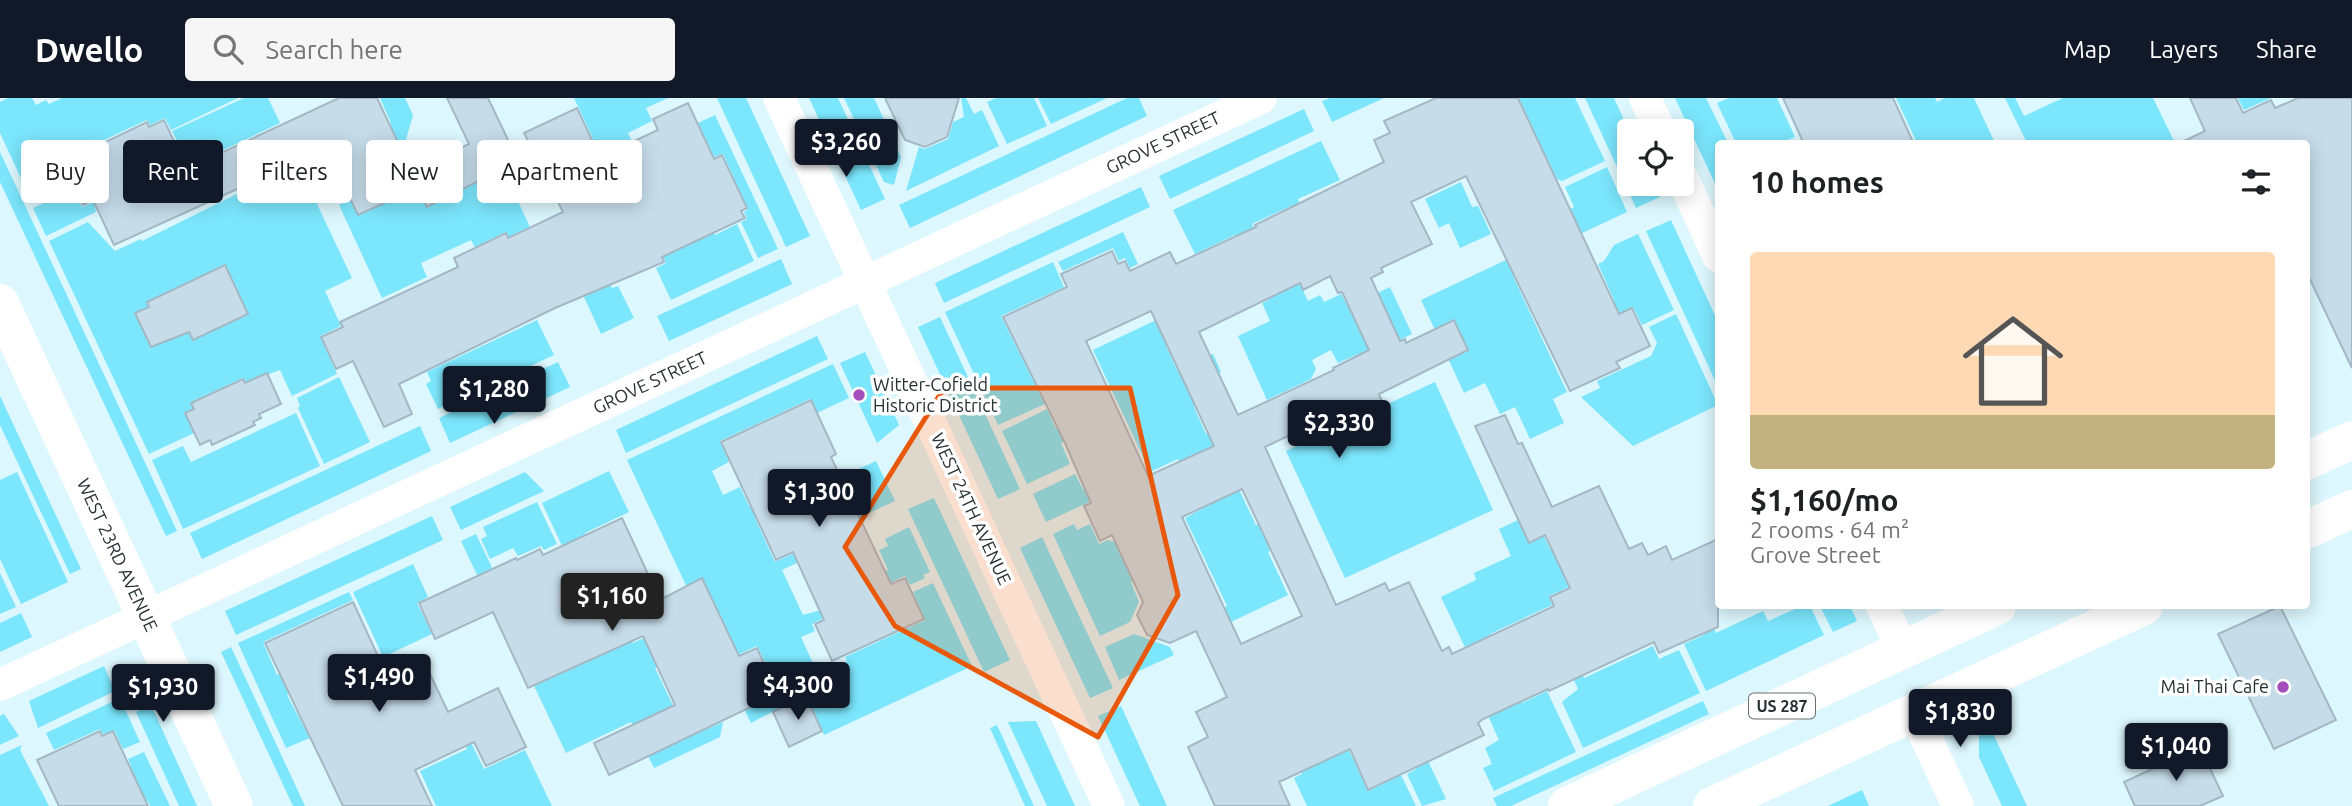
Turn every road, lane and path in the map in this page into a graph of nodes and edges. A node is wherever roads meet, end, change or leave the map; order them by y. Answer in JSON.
{"nodes":[{"id":1,"x":779,"y":98,"type":"edge"},
{"id":2,"x":1261,"y":98,"type":"edge"},
{"id":3,"x":1645,"y":98,"type":"edge"},
{"id":4,"x":1655,"y":119,"type":"edge"},
{"id":5,"x":1691,"y":196,"type":"edge"},
{"id":6,"x":1715,"y":249,"type":"edge"},
{"id":7,"x":865,"y":282,"type":"junction"},
{"id":8,"x":0,"y":303,"type":"edge"},
{"id":9,"x":2352,"y":440,"type":"edge"},
{"id":10,"x":2310,"y":459,"type":"edge"},
{"id":11,"x":2352,"y":509,"type":"edge"},
{"id":12,"x":2310,"y":528,"type":"edge"},
{"id":13,"x":1883,"y":609,"type":"edge"},
{"id":14,"x":1991,"y":609,"type":"edge"},
{"id":15,"x":2138,"y":609,"type":"edge"},
{"id":16,"x":145,"y":617,"type":"junction"},
{"id":17,"x":1903,"y":650,"type":"junction"},
{"id":18,"x":0,"y":685,"type":"edge"},
{"id":19,"x":1914,"y":714,"type":"junction"},
{"id":20,"x":234,"y":806,"type":"edge"},
{"id":21,"x":1109,"y":806,"type":"edge"},
{"id":22,"x":1567,"y":806,"type":"edge"},
{"id":23,"x":1712,"y":806,"type":"edge"},
{"id":24,"x":1958,"y":806,"type":"edge"}],
"edges":[{"from":1,"to":7,"type":"street","name":"WEST 24TH AVENUE"},
{"from":2,"to":7,"type":"street","name":"GROVE STREET"},
{"from":3,"to":4,"type":"street"},
{"from":5,"to":6,"type":"street"},
{"from":7,"to":16,"type":"street","name":"GROVE STREET"},
{"from":7,"to":21,"type":"street","name":"WEST 24TH AVENUE"},
{"from":8,"to":16,"type":"main road","name":"WEST 23RD AVENUE"},
{"from":9,"to":10,"type":"main road"},
{"from":11,"to":12,"type":"main road"},
{"from":13,"to":17,"type":"street"},
{"from":14,"to":17,"type":"main road","number":"US 287"},
{"from":15,"to":19,"type":"main road"},
{"from":16,"to":18,"type":"street","name":"GROVE STREET"},
{"from":16,"to":20,"type":"main road","name":"WEST 23RD AVENUE"},
{"from":17,"to":22,"type":"main road","number":"US 287"},
{"from":19,"to":23,"type":"main road"},
{"from":19,"to":24,"type":"street"}]}
